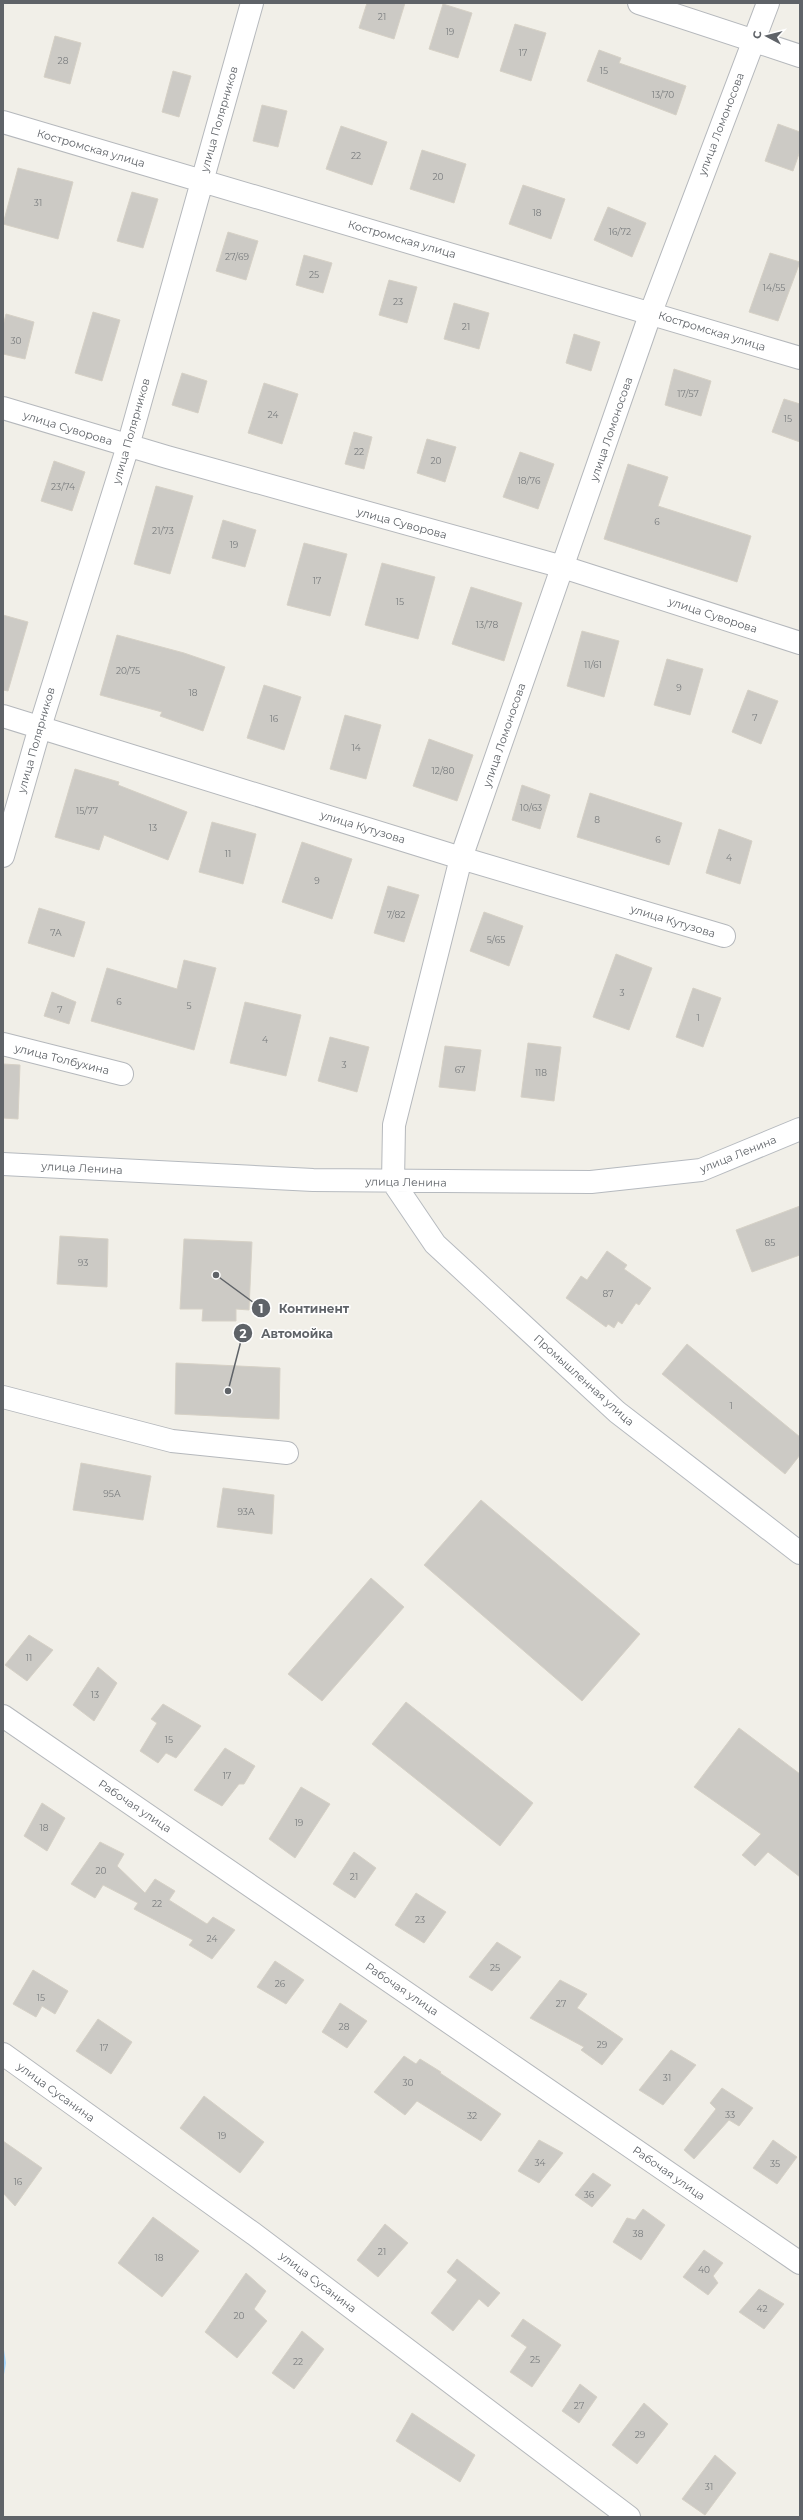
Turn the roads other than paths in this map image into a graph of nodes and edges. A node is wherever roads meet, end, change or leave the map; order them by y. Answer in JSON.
{"nodes":[{"id":1,"x":252,"y":3,"type":"edge"},
{"id":2,"x":639,"y":3,"type":"edge"},
{"id":3,"x":768,"y":3,"type":"edge"},
{"id":4,"x":753,"y":40,"type":"junction"},
{"id":5,"x":800,"y":56,"type":"edge"},
{"id":6,"x":3,"y":122,"type":"edge"},
{"id":7,"x":202,"y":180,"type":"junction"},
{"id":8,"x":651,"y":312,"type":"junction"},
{"id":9,"x":800,"y":358,"type":"edge"},
{"id":10,"x":3,"y":408,"type":"edge"},
{"id":11,"x":128,"y":446,"type":"junction"},
{"id":12,"x":563,"y":567,"type":"junction"},
{"id":13,"x":800,"y":643,"type":"edge"},
{"id":14,"x":3,"y":716,"type":"edge"},
{"id":15,"x":40,"y":727,"type":"junction"},
{"id":16,"x":3,"y":856,"type":"edge"},
{"id":17,"x":461,"y":858,"type":"junction"},
{"id":18,"x":724,"y":936,"type":"dead end"},
{"id":19,"x":3,"y":1044,"type":"edge"},
{"id":20,"x":122,"y":1074,"type":"dead end"},
{"id":21,"x":800,"y":1129,"type":"edge"},
{"id":22,"x":3,"y":1164,"type":"edge"},
{"id":23,"x":393,"y":1182,"type":"junction"},
{"id":24,"x":3,"y":1397,"type":"edge"},
{"id":25,"x":287,"y":1454,"type":"dead end"},
{"id":26,"x":800,"y":1553,"type":"edge"},
{"id":27,"x":3,"y":1716,"type":"edge"},
{"id":28,"x":3,"y":2054,"type":"edge"},
{"id":29,"x":800,"y":2263,"type":"edge"},
{"id":30,"x":629,"y":2517,"type":"edge"}],
"edges":[{"from":1,"to":7,"type":"street","name":"улица Полярников"},
{"from":2,"to":4,"type":"street"},
{"from":3,"to":4,"type":"street","name":"улица Ломоносова"},
{"from":4,"to":5,"type":"street"},
{"from":4,"to":8,"type":"street","name":"улица Ломоносова"},
{"from":6,"to":7,"type":"street","name":"Костромская улица"},
{"from":7,"to":8,"type":"street","name":"Костромская улица"},
{"from":7,"to":11,"type":"street","name":"улица Полярников"},
{"from":8,"to":9,"type":"street","name":"Костромская улица"},
{"from":8,"to":12,"type":"street","name":"улица Ломоносова"},
{"from":10,"to":11,"type":"street","name":"улица Суворова"},
{"from":11,"to":12,"type":"street","name":"улица Суворова"},
{"from":11,"to":15,"type":"street","name":"улица Полярников"},
{"from":12,"to":13,"type":"street","name":"улица Суворова"},
{"from":12,"to":17,"type":"street","name":"улица Ломоносова"},
{"from":14,"to":15,"type":"street","name":"улица Кутузова"},
{"from":15,"to":16,"type":"street","name":"улица Полярников"},
{"from":15,"to":17,"type":"street","name":"улица Кутузова"},
{"from":17,"to":18,"type":"street","name":"улица Кутузова"},
{"from":17,"to":23,"type":"street","name":"улица Ломоносова"},
{"from":19,"to":20,"type":"street","name":"улица Толбухина"},
{"from":21,"to":23,"type":"street","name":"улица Ленина"},
{"from":22,"to":23,"type":"street","name":"улица Ленина"},
{"from":23,"to":26,"type":"street","name":"Промышленная улица"},
{"from":24,"to":25,"type":"street"},
{"from":27,"to":29,"type":"street","name":"Рабочая улица"},
{"from":28,"to":30,"type":"street","name":"улица Сусанина"}]}
